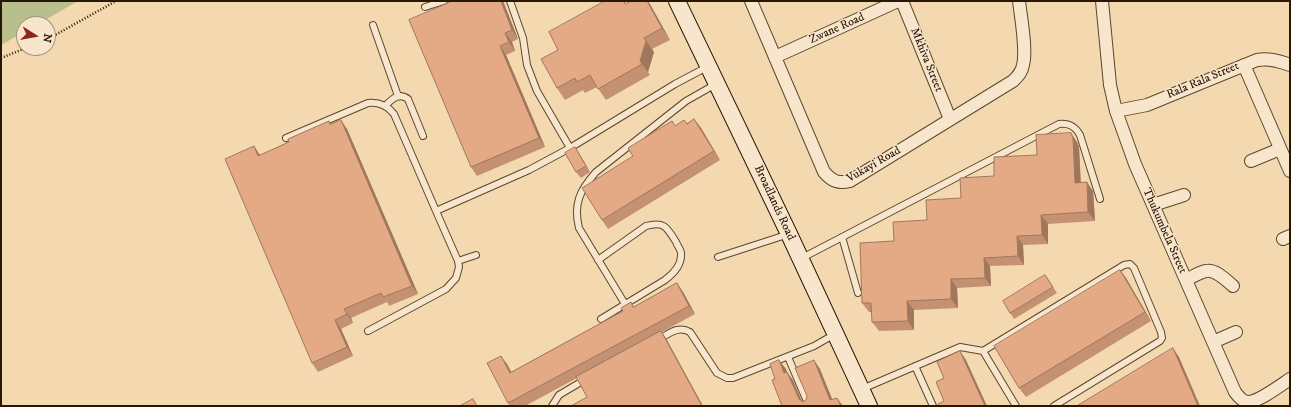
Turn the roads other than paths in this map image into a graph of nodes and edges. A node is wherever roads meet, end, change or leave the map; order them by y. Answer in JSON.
{"nodes":[{"id":1,"x":444,"y":1,"type":"edge"},
{"id":2,"x":510,"y":1,"type":"edge"},
{"id":3,"x":677,"y":1,"type":"edge"},
{"id":4,"x":751,"y":1,"type":"edge"},
{"id":5,"x":898,"y":1,"type":"edge"},
{"id":6,"x":902,"y":1,"type":"edge"},
{"id":7,"x":1019,"y":1,"type":"edge"},
{"id":8,"x":1102,"y":1,"type":"edge"},
{"id":9,"x":425,"y":7,"type":"dead end"},
{"id":10,"x":373,"y":25,"type":"dead end"},
{"id":11,"x":775,"y":57,"type":"junction"},
{"id":12,"x":1244,"y":65,"type":"junction"},
{"id":13,"x":709,"y":66,"type":"junction"},
{"id":14,"x":1290,"y":66,"type":"edge"},
{"id":15,"x":717,"y":84,"type":"junction"},
{"id":16,"x":398,"y":96,"type":"junction"},
{"id":17,"x":385,"y":106,"type":"junction"},
{"id":18,"x":1116,"y":111,"type":"junction"},
{"id":19,"x":950,"y":119,"type":"junction"},
{"id":20,"x":423,"y":136,"type":"dead end"},
{"id":21,"x":286,"y":138,"type":"dead end"},
{"id":22,"x":570,"y":148,"type":"junction"},
{"id":23,"x":1280,"y":149,"type":"junction"},
{"id":24,"x":1251,"y":161,"type":"dead end"},
{"id":25,"x":1290,"y":171,"type":"edge"},
{"id":26,"x":1184,"y":195,"type":"dead end"},
{"id":27,"x":1100,"y":199,"type":"dead end"},
{"id":28,"x":1153,"y":205,"type":"junction"},
{"id":29,"x":436,"y":211,"type":"junction"},
{"id":30,"x":789,"y":234,"type":"junction"},
{"id":31,"x":842,"y":237,"type":"junction"},
{"id":32,"x":476,"y":255,"type":"dead end"},
{"id":33,"x":718,"y":257,"type":"dead end"},
{"id":34,"x":800,"y":259,"type":"junction"},
{"id":35,"x":598,"y":260,"type":"junction"},
{"id":36,"x":458,"y":261,"type":"junction"},
{"id":37,"x":1186,"y":280,"type":"junction"},
{"id":38,"x":1233,"y":286,"type":"dead end"},
{"id":39,"x":858,"y":293,"type":"dead end"},
{"id":40,"x":625,"y":304,"type":"junction"},
{"id":41,"x":601,"y":319,"type":"dead end"},
{"id":42,"x":368,"y":331,"type":"dead end"},
{"id":43,"x":1236,"y":332,"type":"dead end"},
{"id":44,"x":835,"y":334,"type":"junction"},
{"id":45,"x":654,"y":342,"type":"edge"},
{"id":46,"x":1213,"y":342,"type":"junction"},
{"id":47,"x":983,"y":351,"type":"junction"},
{"id":48,"x":788,"y":357,"type":"junction"},
{"id":49,"x":916,"y":366,"type":"junction"},
{"id":50,"x":591,"y":376,"type":"edge"},
{"id":51,"x":1290,"y":379,"type":"edge"},
{"id":52,"x":861,"y":389,"type":"junction"},
{"id":53,"x":1241,"y":402,"type":"edge"},
{"id":54,"x":552,"y":406,"type":"edge"},
{"id":55,"x":809,"y":406,"type":"edge"},
{"id":56,"x":869,"y":406,"type":"edge"},
{"id":57,"x":933,"y":406,"type":"edge"},
{"id":58,"x":1016,"y":406,"type":"edge"},
{"id":59,"x":1054,"y":406,"type":"edge"}],
"edges":[{"from":1,"to":9,"type":"lane"},
{"from":2,"to":22,"type":"lane"},
{"from":3,"to":13,"type":"main road","name":"Broadlands Road"},
{"from":4,"to":11,"type":"street","name":"Vukayi Road"},
{"from":5,"to":11,"type":"street","name":"Zwane Road"},
{"from":6,"to":19,"type":"street","name":"Mkhiva Street"},
{"from":7,"to":19,"type":"street","name":"Vukayi Road"},
{"from":8,"to":18,"type":"street","name":"Thukumbela Street"},
{"from":10,"to":16,"type":"lane"},
{"from":11,"to":19,"type":"street","name":"Vukayi Road"},
{"from":12,"to":14,"type":"street","name":"Rala Rala Street"},
{"from":12,"to":18,"type":"street","name":"Rala Rala Street"},
{"from":12,"to":23,"type":"street"},
{"from":13,"to":15,"type":"main road","name":"Broadlands Road"},
{"from":13,"to":22,"type":"lane"},
{"from":15,"to":30,"type":"main road","name":"Broadlands Road"},
{"from":15,"to":35,"type":"lane"},
{"from":16,"to":17,"type":"lane"},
{"from":16,"to":20,"type":"lane"},
{"from":17,"to":21,"type":"lane"},
{"from":17,"to":29,"type":"lane"},
{"from":18,"to":28,"type":"street","name":"Thukumbela Street"},
{"from":22,"to":29,"type":"lane"},
{"from":23,"to":24,"type":"street"},
{"from":23,"to":25,"type":"street"},
{"from":26,"to":28,"type":"street"},
{"from":27,"to":31,"type":"lane"},
{"from":28,"to":37,"type":"street","name":"Thukumbela Street"},
{"from":29,"to":36,"type":"lane"},
{"from":30,"to":33,"type":"lane"},
{"from":30,"to":34,"type":"main road","name":"Broadlands Road"},
{"from":31,"to":34,"type":"lane"},
{"from":31,"to":39,"type":"lane"},
{"from":32,"to":36,"type":"lane"},
{"from":34,"to":44,"type":"main road","name":"Broadlands Road"},
{"from":35,"to":40,"type":"lane"},
{"from":35,"to":40,"type":"lane"},
{"from":36,"to":42,"type":"lane"},
{"from":37,"to":38,"type":"street"},
{"from":37,"to":46,"type":"street","name":"Thukumbela Street"},
{"from":40,"to":41,"type":"lane"},
{"from":43,"to":46,"type":"street"},
{"from":44,"to":48,"type":"lane"},
{"from":44,"to":52,"type":"main road","name":"Broadlands Road"},
{"from":45,"to":48,"type":"lane"},
{"from":46,"to":53,"type":"street","name":"Thukumbela Street"},
{"from":47,"to":49,"type":"lane"},
{"from":47,"to":58,"type":"lane"},
{"from":47,"to":59,"type":"lane"},
{"from":48,"to":55,"type":"lane"},
{"from":49,"to":52,"type":"lane"},
{"from":49,"to":57,"type":"lane"},
{"from":50,"to":54,"type":"lane"},
{"from":51,"to":53,"type":"street","name":"Thukumbela Street"},
{"from":52,"to":56,"type":"main road","name":"Broadlands Road"}]}
